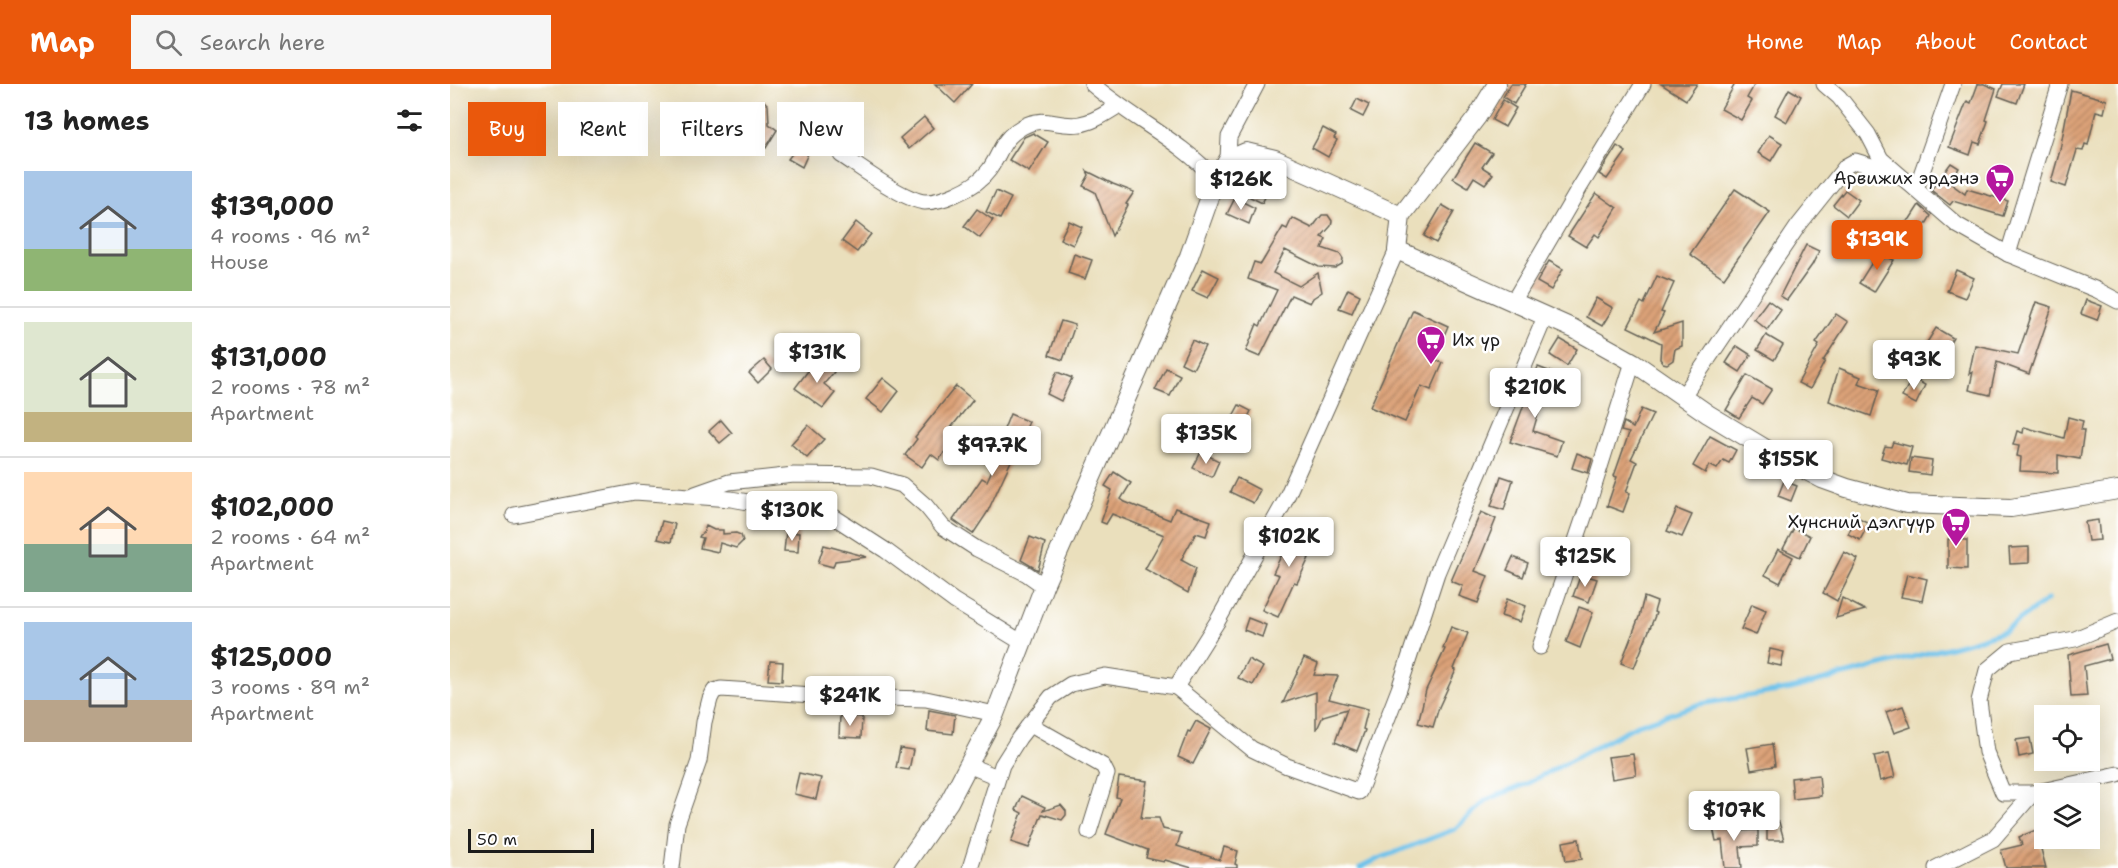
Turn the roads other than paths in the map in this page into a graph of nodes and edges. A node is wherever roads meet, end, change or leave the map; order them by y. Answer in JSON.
{"nodes":[{"id":1,"x":1092,"y":84,"type":"edge"},
{"id":2,"x":1257,"y":84,"type":"edge"},
{"id":3,"x":1497,"y":84,"type":"edge"},
{"id":4,"x":1644,"y":84,"type":"edge"},
{"id":5,"x":1824,"y":84,"type":"edge"},
{"id":6,"x":1953,"y":84,"type":"edge"},
{"id":7,"x":2060,"y":84,"type":"edge"},
{"id":8,"x":1118,"y":106,"type":"junction"},
{"id":9,"x":844,"y":156,"type":"edge"},
{"id":10,"x":1228,"y":160,"type":"junction"},
{"id":11,"x":1901,"y":176,"type":"junction"},
{"id":12,"x":1216,"y":180,"type":"junction"},
{"id":13,"x":1916,"y":189,"type":"junction"},
{"id":14,"x":1401,"y":216,"type":"junction"},
{"id":15,"x":1397,"y":250,"type":"junction"},
{"id":16,"x":2008,"y":254,"type":"junction"},
{"id":17,"x":2118,"y":301,"type":"edge"},
{"id":18,"x":1512,"y":302,"type":"junction"},
{"id":19,"x":1545,"y":317,"type":"junction"},
{"id":20,"x":1633,"y":362,"type":"junction"},
{"id":21,"x":1683,"y":396,"type":"junction"},
{"id":22,"x":2118,"y":490,"type":"edge"},
{"id":23,"x":691,"y":496,"type":"junction"},
{"id":24,"x":514,"y":514,"type":"dead end"},
{"id":25,"x":1044,"y":586,"type":"junction"},
{"id":26,"x":2118,"y":621,"type":"edge"},
{"id":27,"x":1023,"y":643,"type":"junction"},
{"id":28,"x":1540,"y":646,"type":"dead end"},
{"id":29,"x":1176,"y":687,"type":"junction"},
{"id":30,"x":995,"y":714,"type":"junction"},
{"id":31,"x":1029,"y":724,"type":"junction"},
{"id":32,"x":968,"y":765,"type":"junction"},
{"id":33,"x":2118,"y":774,"type":"edge"},
{"id":34,"x":997,"y":777,"type":"junction"},
{"id":35,"x":2033,"y":793,"type":"junction"},
{"id":36,"x":1089,"y":832,"type":"dead end"},
{"id":37,"x":672,"y":868,"type":"edge"},
{"id":38,"x":903,"y":868,"type":"edge"},
{"id":39,"x":970,"y":868,"type":"edge"},
{"id":40,"x":1936,"y":868,"type":"edge"}],
"edges":[{"from":1,"to":8,"type":"street"},
{"from":2,"to":10,"type":"street"},
{"from":3,"to":14,"type":"street"},
{"from":4,"to":18,"type":"street"},
{"from":5,"to":11,"type":"street"},
{"from":6,"to":13,"type":"street"},
{"from":7,"to":16,"type":"street"},
{"from":8,"to":9,"type":"street"},
{"from":8,"to":12,"type":"street"},
{"from":10,"to":12,"type":"street"},
{"from":10,"to":14,"type":"street"},
{"from":11,"to":13,"type":"street"},
{"from":11,"to":21,"type":"street"},
{"from":12,"to":25,"type":"street"},
{"from":13,"to":16,"type":"street"},
{"from":14,"to":15,"type":"street"},
{"from":15,"to":18,"type":"street"},
{"from":15,"to":29,"type":"street"},
{"from":16,"to":17,"type":"street"},
{"from":18,"to":19,"type":"street"},
{"from":19,"to":20,"type":"street"},
{"from":19,"to":29,"type":"street"},
{"from":20,"to":21,"type":"street"},
{"from":20,"to":28,"type":"street"},
{"from":21,"to":22,"type":"street"},
{"from":23,"to":24,"type":"street"},
{"from":23,"to":25,"type":"street"},
{"from":23,"to":27,"type":"street"},
{"from":25,"to":27,"type":"street"},
{"from":26,"to":35,"type":"street"},
{"from":27,"to":30,"type":"street"},
{"from":29,"to":31,"type":"street"},
{"from":30,"to":32,"type":"street"},
{"from":30,"to":37,"type":"street"},
{"from":31,"to":34,"type":"street"},
{"from":31,"to":36,"type":"street"},
{"from":32,"to":34,"type":"street"},
{"from":32,"to":38,"type":"street"},
{"from":33,"to":35,"type":"street"},
{"from":34,"to":39,"type":"street"},
{"from":35,"to":40,"type":"street"}]}
